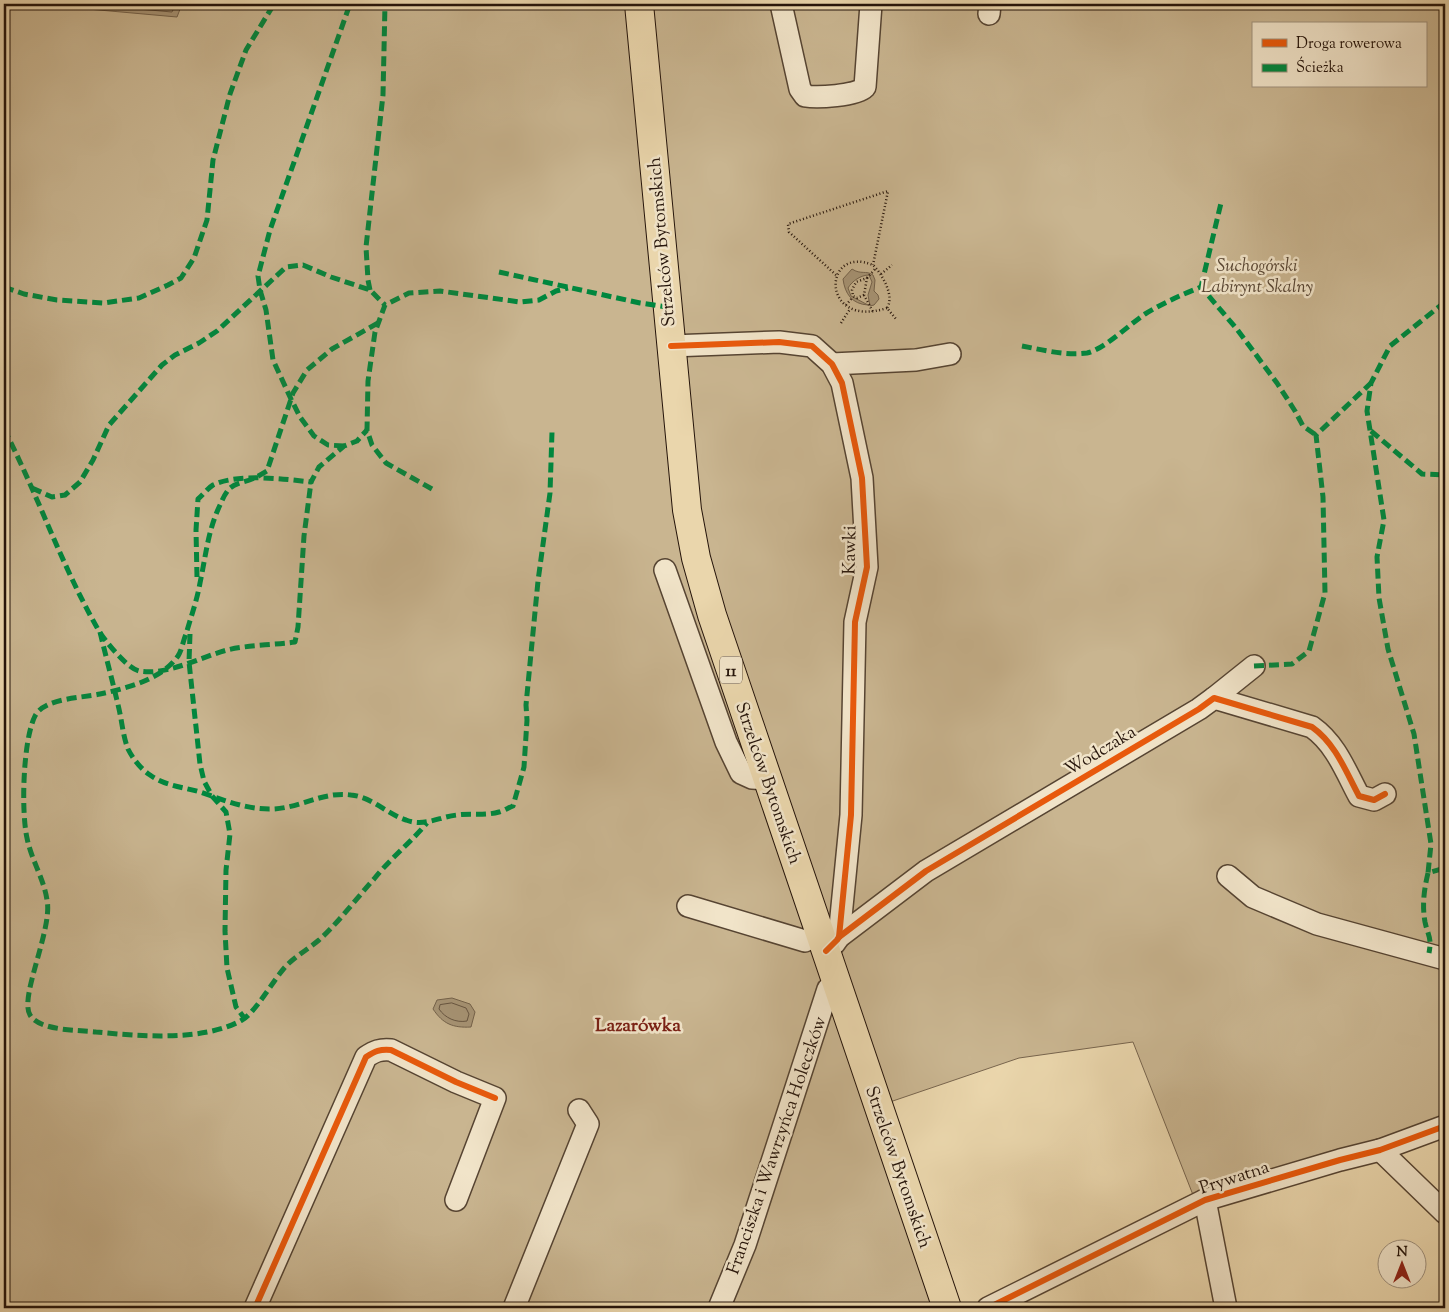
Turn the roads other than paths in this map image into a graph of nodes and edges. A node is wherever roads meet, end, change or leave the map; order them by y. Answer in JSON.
{"nodes":[{"id":1,"x":639,"y":4,"type":"edge"},
{"id":2,"x":782,"y":4,"type":"edge"},
{"id":3,"x":871,"y":4,"type":"edge"},
{"id":4,"x":671,"y":346,"type":"junction"},
{"id":5,"x":950,"y":354,"type":"dead end"},
{"id":6,"x":832,"y":364,"type":"junction"},
{"id":7,"x":665,"y":570,"type":"dead end"},
{"id":8,"x":1254,"y":666,"type":"dead end"},
{"id":9,"x":1214,"y":698,"type":"junction"},
{"id":10,"x":768,"y":779,"type":"junction"},
{"id":11,"x":1385,"y":794,"type":"dead end"},
{"id":12,"x":1228,"y":876,"type":"dead end"},
{"id":13,"x":688,"y":906,"type":"dead end"},
{"id":14,"x":828,"y":940,"type":"junction"},
{"id":15,"x":1445,"y":959,"type":"edge"},
{"id":16,"x":836,"y":984,"type":"junction"},
{"id":17,"x":579,"y":1110,"type":"dead end"},
{"id":18,"x":1445,"y":1126,"type":"edge"},
{"id":19,"x":1380,"y":1150,"type":"junction"},
{"id":20,"x":456,"y":1200,"type":"dead end"},
{"id":21,"x":1205,"y":1200,"type":"junction"},
{"id":22,"x":1445,"y":1213,"type":"edge"},
{"id":23,"x":255,"y":1308,"type":"edge"},
{"id":24,"x":514,"y":1308,"type":"edge"},
{"id":25,"x":719,"y":1308,"type":"edge"},
{"id":26,"x":947,"y":1308,"type":"edge"},
{"id":27,"x":988,"y":1308,"type":"edge"},
{"id":28,"x":1226,"y":1308,"type":"edge"}],
"edges":[{"from":1,"to":4,"type":"highway","name":"Strzelców Bytomskich","number":"11"},
{"from":2,"to":3,"type":"street"},
{"from":4,"to":6,"type":"street","name":"Kawki"},
{"from":4,"to":10,"type":"highway","name":"Strzelców Bytomskich","number":"11"},
{"from":5,"to":6,"type":"street"},
{"from":6,"to":14,"type":"street","name":"Kawki"},
{"from":7,"to":10,"type":"street"},
{"from":8,"to":9,"type":"street","name":"Wodczaka"},
{"from":9,"to":11,"type":"street"},
{"from":9,"to":14,"type":"street","name":"Wodczaka"},
{"from":10,"to":14,"type":"highway","name":"Strzelców Bytomskich","number":"11"},
{"from":12,"to":15,"type":"street"},
{"from":13,"to":14,"type":"street"},
{"from":14,"to":16,"type":"highway","name":"Strzelców Bytomskich","number":"11"},
{"from":16,"to":25,"type":"street","name":"Franciszka i Wawrzyńca Holeczków"},
{"from":16,"to":26,"type":"highway","name":"Strzelców Bytomskich","number":"11"},
{"from":17,"to":24,"type":"street"},
{"from":18,"to":19,"type":"street","name":"Prywatna"},
{"from":19,"to":21,"type":"street","name":"Prywatna"},
{"from":19,"to":22,"type":"street"},
{"from":20,"to":23,"type":"street"},
{"from":21,"to":27,"type":"street","name":"Prywatna"},
{"from":21,"to":28,"type":"street","name":"Prywatna"}]}
